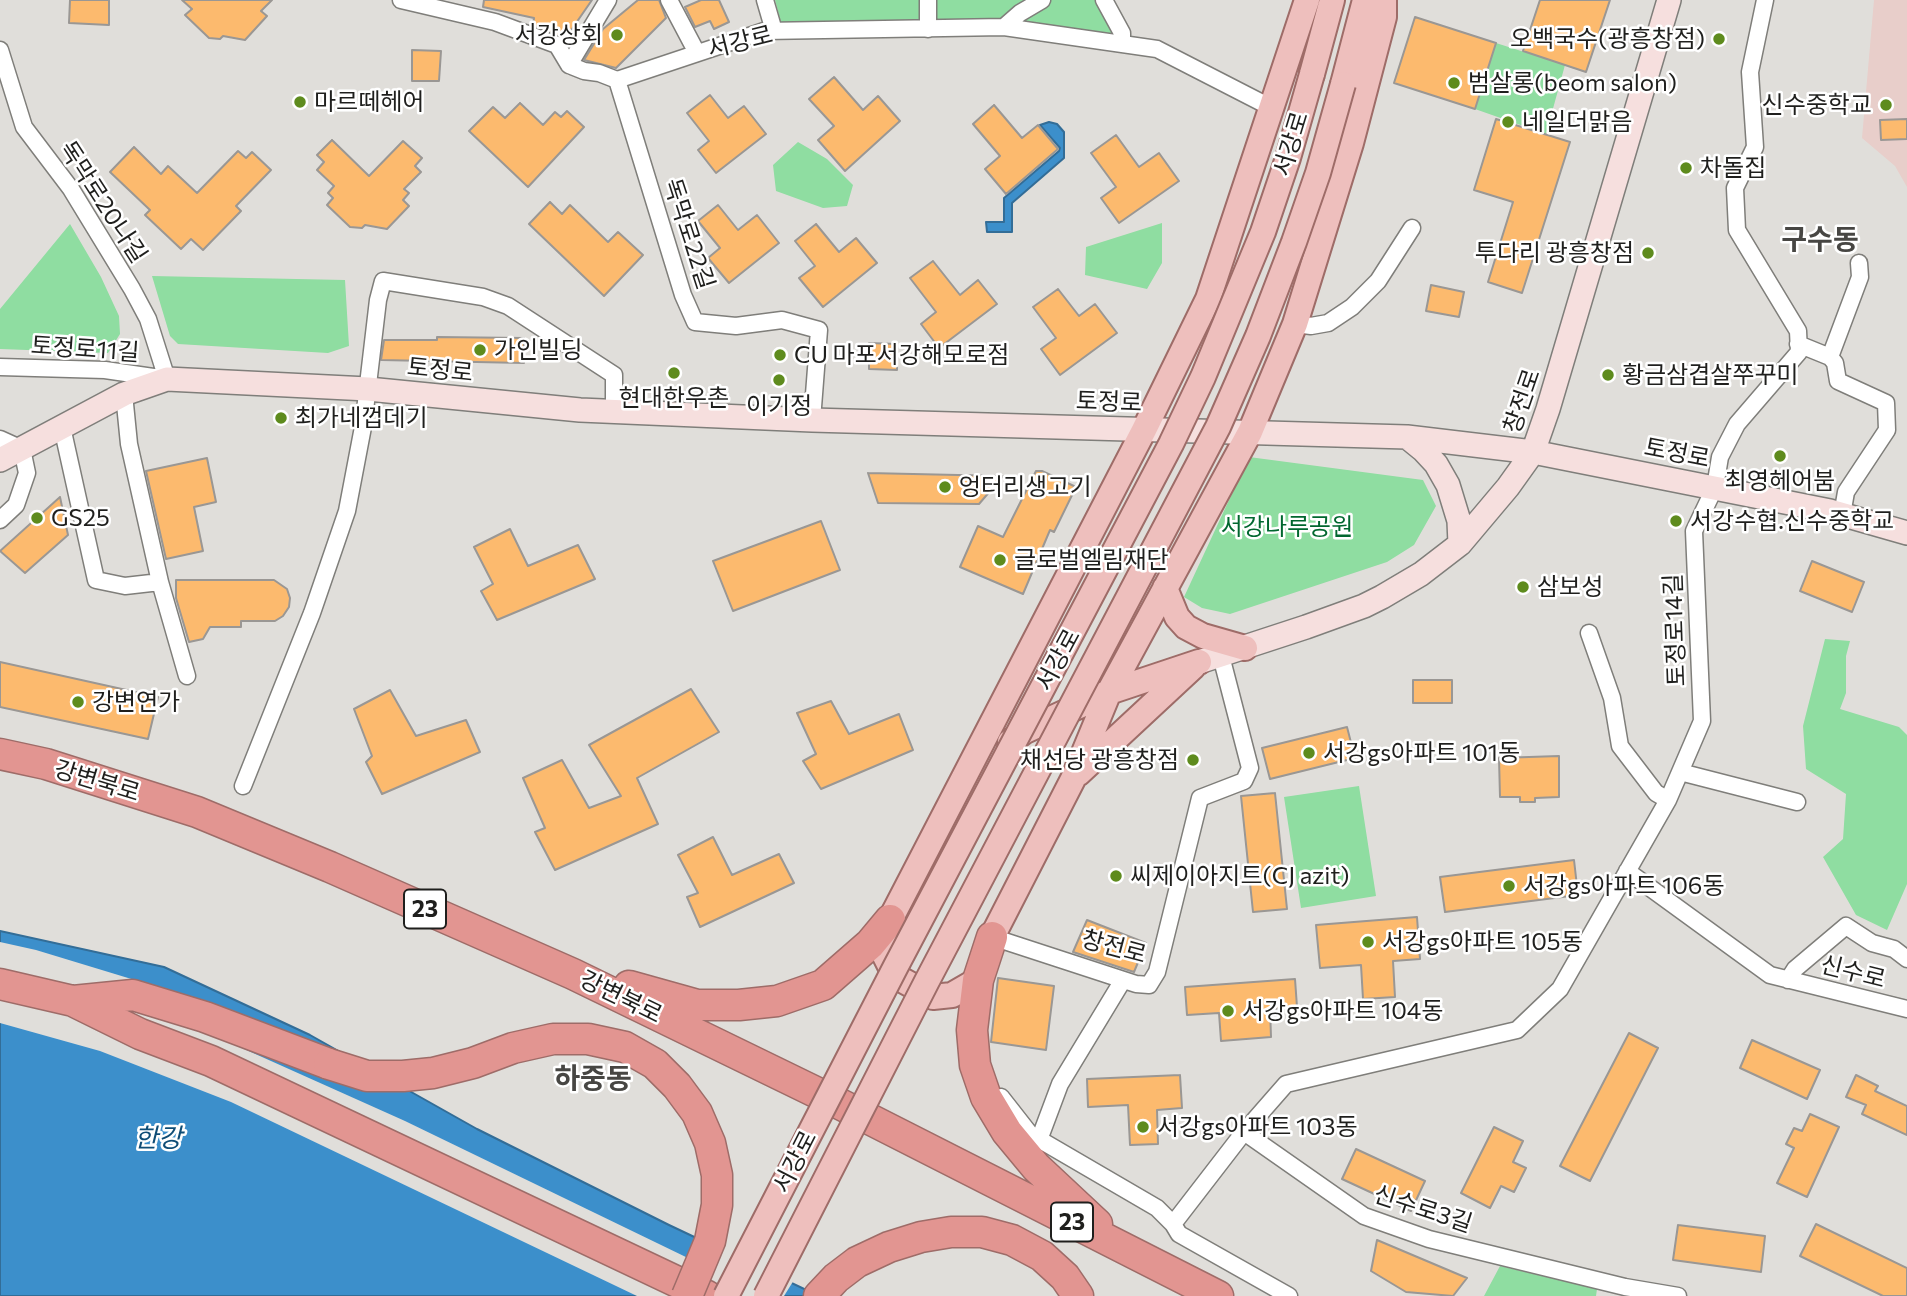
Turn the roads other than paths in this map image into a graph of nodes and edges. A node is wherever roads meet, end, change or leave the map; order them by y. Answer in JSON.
{"nodes":[{"id":1,"x":401,"y":0,"type":"edge"},
{"id":2,"x":608,"y":0,"type":"edge"},
{"id":3,"x":669,"y":0,"type":"edge"},
{"id":4,"x":765,"y":0,"type":"edge"},
{"id":5,"x":928,"y":0,"type":"edge"},
{"id":6,"x":1042,"y":0,"type":"edge"},
{"id":7,"x":1104,"y":0,"type":"edge"},
{"id":8,"x":1307,"y":0,"type":"edge"},
{"id":9,"x":1332,"y":0,"type":"edge"},
{"id":10,"x":1365,"y":0,"type":"edge"},
{"id":11,"x":1384,"y":0,"type":"edge"},
{"id":12,"x":1669,"y":0,"type":"edge"},
{"id":13,"x":1766,"y":0,"type":"edge"},
{"id":14,"x":1004,"y":27,"type":"junction"},
{"id":15,"x":928,"y":29,"type":"junction"},
{"id":16,"x":774,"y":31,"type":"junction"},
{"id":17,"x":1122,"y":44,"type":"junction"},
{"id":18,"x":0,"y":50,"type":"edge"},
{"id":19,"x":697,"y":53,"type":"junction"},
{"id":20,"x":569,"y":65,"type":"junction"},
{"id":21,"x":617,"y":80,"type":"junction"},
{"id":22,"x":1272,"y":108,"type":"junction"},
{"id":23,"x":1412,"y":228,"type":"dead end"},
{"id":24,"x":1859,"y":263,"type":"dead end"},
{"id":25,"x":1295,"y":324,"type":"junction"},
{"id":26,"x":1798,"y":344,"type":"junction"},
{"id":27,"x":1830,"y":357,"type":"junction"},
{"id":28,"x":0,"y":367,"type":"edge"},
{"id":29,"x":166,"y":379,"type":"junction"},
{"id":30,"x":368,"y":389,"type":"junction"},
{"id":31,"x":124,"y":394,"type":"junction"},
{"id":32,"x":614,"y":412,"type":"junction"},
{"id":33,"x":812,"y":420,"type":"junction"},
{"id":34,"x":62,"y":427,"type":"junction"},
{"id":35,"x":1144,"y":430,"type":"junction"},
{"id":36,"x":1250,"y":432,"type":"junction"},
{"id":37,"x":1407,"y":437,"type":"junction"},
{"id":38,"x":0,"y":439,"type":"edge"},
{"id":39,"x":22,"y":449,"type":"junction"},
{"id":40,"x":1533,"y":452,"type":"junction"},
{"id":41,"x":0,"y":460,"type":"edge"},
{"id":42,"x":1715,"y":487,"type":"junction"},
{"id":43,"x":1842,"y":515,"type":"junction"},
{"id":44,"x":0,"y":520,"type":"edge"},
{"id":45,"x":1907,"y":533,"type":"edge"},
{"id":46,"x":1460,"y":544,"type":"junction"},
{"id":47,"x":160,"y":582,"type":"junction"},
{"id":48,"x":1165,"y":588,"type":"junction"},
{"id":49,"x":1589,"y":633,"type":"dead end"},
{"id":50,"x":1245,"y":648,"type":"junction"},
{"id":51,"x":1210,"y":659,"type":"junction"},
{"id":52,"x":187,"y":676,"type":"dead end"},
{"id":53,"x":1109,"y":692,"type":"junction"},
{"id":54,"x":0,"y":754,"type":"edge"},
{"id":55,"x":1680,"y":772,"type":"junction"},
{"id":56,"x":964,"y":775,"type":"junction"},
{"id":57,"x":1073,"y":779,"type":"junction"},
{"id":58,"x":243,"y":786,"type":"dead end"},
{"id":59,"x":1668,"y":800,"type":"junction"},
{"id":60,"x":1797,"y":802,"type":"dead end"},
{"id":61,"x":1627,"y":871,"type":"junction"},
{"id":62,"x":890,"y":920,"type":"junction"},
{"id":63,"x":992,"y":937,"type":"junction"},
{"id":64,"x":1907,"y":959,"type":"edge"},
{"id":65,"x":573,"y":974,"type":"junction"},
{"id":66,"x":978,"y":980,"type":"junction"},
{"id":67,"x":1123,"y":980,"type":"junction"},
{"id":68,"x":1788,"y":980,"type":"junction"},
{"id":69,"x":0,"y":984,"type":"edge"},
{"id":70,"x":73,"y":1002,"type":"junction"},
{"id":71,"x":1907,"y":1009,"type":"edge"},
{"id":72,"x":972,"y":1030,"type":"junction"},
{"id":73,"x":1244,"y":1132,"type":"junction"},
{"id":74,"x":1039,"y":1140,"type":"junction"},
{"id":75,"x":1173,"y":1224,"type":"junction"},
{"id":76,"x":1123,"y":1248,"type":"junction"},
{"id":77,"x":1607,"y":1289,"type":"edge"},
{"id":78,"x":687,"y":1296,"type":"edge"},
{"id":79,"x":707,"y":1296,"type":"edge"},
{"id":80,"x":726,"y":1296,"type":"edge"},
{"id":81,"x":766,"y":1296,"type":"edge"},
{"id":82,"x":819,"y":1296,"type":"edge"},
{"id":83,"x":1078,"y":1296,"type":"edge"},
{"id":84,"x":1218,"y":1296,"type":"edge"},
{"id":85,"x":1289,"y":1296,"type":"edge"},
{"id":86,"x":1678,"y":1296,"type":"edge"}],
"edges":[{"from":1,"to":20,"type":"street"},
{"from":2,"to":20,"type":"street"},
{"from":3,"to":19,"type":"street"},
{"from":4,"to":16,"type":"street"},
{"from":5,"to":15,"type":"street"},
{"from":6,"to":14,"type":"street"},
{"from":7,"to":17,"type":"street"},
{"from":8,"to":22,"type":"main road"},
{"from":9,"to":80,"type":"main road","name":"서강로","bridge":true},
{"from":10,"to":81,"type":"main road","name":"서강로","bridge":true},
{"from":11,"to":25,"type":"main road"},
{"from":12,"to":40,"type":"main road","name":"창전로"},
{"from":13,"to":26,"type":"street"},
{"from":14,"to":15,"type":"street","name":"서강로"},
{"from":14,"to":17,"type":"street","name":"서강로"},
{"from":15,"to":16,"type":"street","name":"서강로"},
{"from":16,"to":19,"type":"street","name":"서강로"},
{"from":17,"to":22,"type":"street","name":"서강로"},
{"from":18,"to":29,"type":"street","name":"독막로20나길"},
{"from":19,"to":21,"type":"street","name":"서강로"},
{"from":20,"to":21,"type":"street"},
{"from":21,"to":33,"type":"street","name":"독막로22길"},
{"from":22,"to":35,"type":"main road"},
{"from":23,"to":25,"type":"street"},
{"from":24,"to":27,"type":"street"},
{"from":25,"to":36,"type":"main road"},
{"from":26,"to":27,"type":"street"},
{"from":26,"to":42,"type":"street","name":"토정로14길"},
{"from":27,"to":43,"type":"street"},
{"from":28,"to":29,"type":"street","name":"토정로11길"},
{"from":29,"to":30,"type":"main road","name":"토정로"},
{"from":29,"to":31,"type":"main road","name":"토정로"},
{"from":30,"to":32,"type":"main road","name":"토정로"},
{"from":30,"to":32,"type":"street"},
{"from":30,"to":58,"type":"street"},
{"from":31,"to":34,"type":"main road","name":"토정로"},
{"from":31,"to":47,"type":"street"},
{"from":32,"to":33,"type":"main road","name":"토정로"},
{"from":33,"to":35,"type":"main road","name":"토정로"},
{"from":34,"to":39,"type":"main road","name":"토정로"},
{"from":34,"to":47,"type":"street"},
{"from":35,"to":36,"type":"main road","name":"토정로"},
{"from":35,"to":56,"type":"main road"},
{"from":36,"to":37,"type":"main road","name":"토정로"},
{"from":36,"to":48,"type":"main road"},
{"from":37,"to":40,"type":"main road","name":"토정로"},
{"from":37,"to":46,"type":"main road"},
{"from":38,"to":39,"type":"street"},
{"from":39,"to":41,"type":"main road","name":"토정로"},
{"from":39,"to":44,"type":"street"},
{"from":40,"to":42,"type":"main road","name":"토정로"},
{"from":40,"to":46,"type":"main road","name":"창전로"},
{"from":42,"to":43,"type":"main road","name":"토정로"},
{"from":42,"to":55,"type":"street","name":"토정로14길"},
{"from":43,"to":45,"type":"main road","name":"토정로"},
{"from":46,"to":50,"type":"main road","name":"창전로"},
{"from":47,"to":52,"type":"street"},
{"from":48,"to":50,"type":"main road"},
{"from":48,"to":53,"type":"main road"},
{"from":49,"to":59,"type":"street"},
{"from":50,"to":51,"type":"main road","name":"창전로"},
{"from":51,"to":53,"type":"main road"},
{"from":51,"to":57,"type":"main road"},
{"from":51,"to":67,"type":"street","name":"창전로"},
{"from":53,"to":56,"type":"main road"},
{"from":53,"to":57,"type":"main road"},
{"from":54,"to":65,"type":"highway","name":"강변북로","number":"23"},
{"from":55,"to":59,"type":"street","name":"토정로14길"},
{"from":55,"to":60,"type":"street"},
{"from":56,"to":62,"type":"main road"},
{"from":57,"to":63,"type":"main road"},
{"from":59,"to":61,"type":"street","name":"토정로14길"},
{"from":61,"to":68,"type":"street","name":"신수로"},
{"from":61,"to":73,"type":"street","name":"토정로14길"},
{"from":62,"to":65,"type":"highway"},
{"from":62,"to":66,"type":"main road"},
{"from":63,"to":66,"type":"highway"},
{"from":63,"to":67,"type":"street","name":"창전로"},
{"from":64,"to":68,"type":"street","name":"신수로"},
{"from":65,"to":76,"type":"highway","name":"강변북로","number":"23"},
{"from":66,"to":72,"type":"highway"},
{"from":67,"to":74,"type":"street"},
{"from":68,"to":71,"type":"street","name":"신수로"},
{"from":69,"to":70,"type":"highway"},
{"from":70,"to":78,"type":"highway","bridge":true},
{"from":70,"to":79,"type":"highway"},
{"from":72,"to":74,"type":"street"},
{"from":72,"to":76,"type":"highway"},
{"from":73,"to":75,"type":"street","name":"토정로14길"},
{"from":73,"to":77,"type":"street","name":"신수로3길"},
{"from":74,"to":75,"type":"street"},
{"from":75,"to":85,"type":"street"},
{"from":76,"to":84,"type":"highway","name":"강변북로","number":"23"},
{"from":77,"to":86,"type":"street","name":"신수로3길"},
{"from":82,"to":83,"type":"highway"}]}
